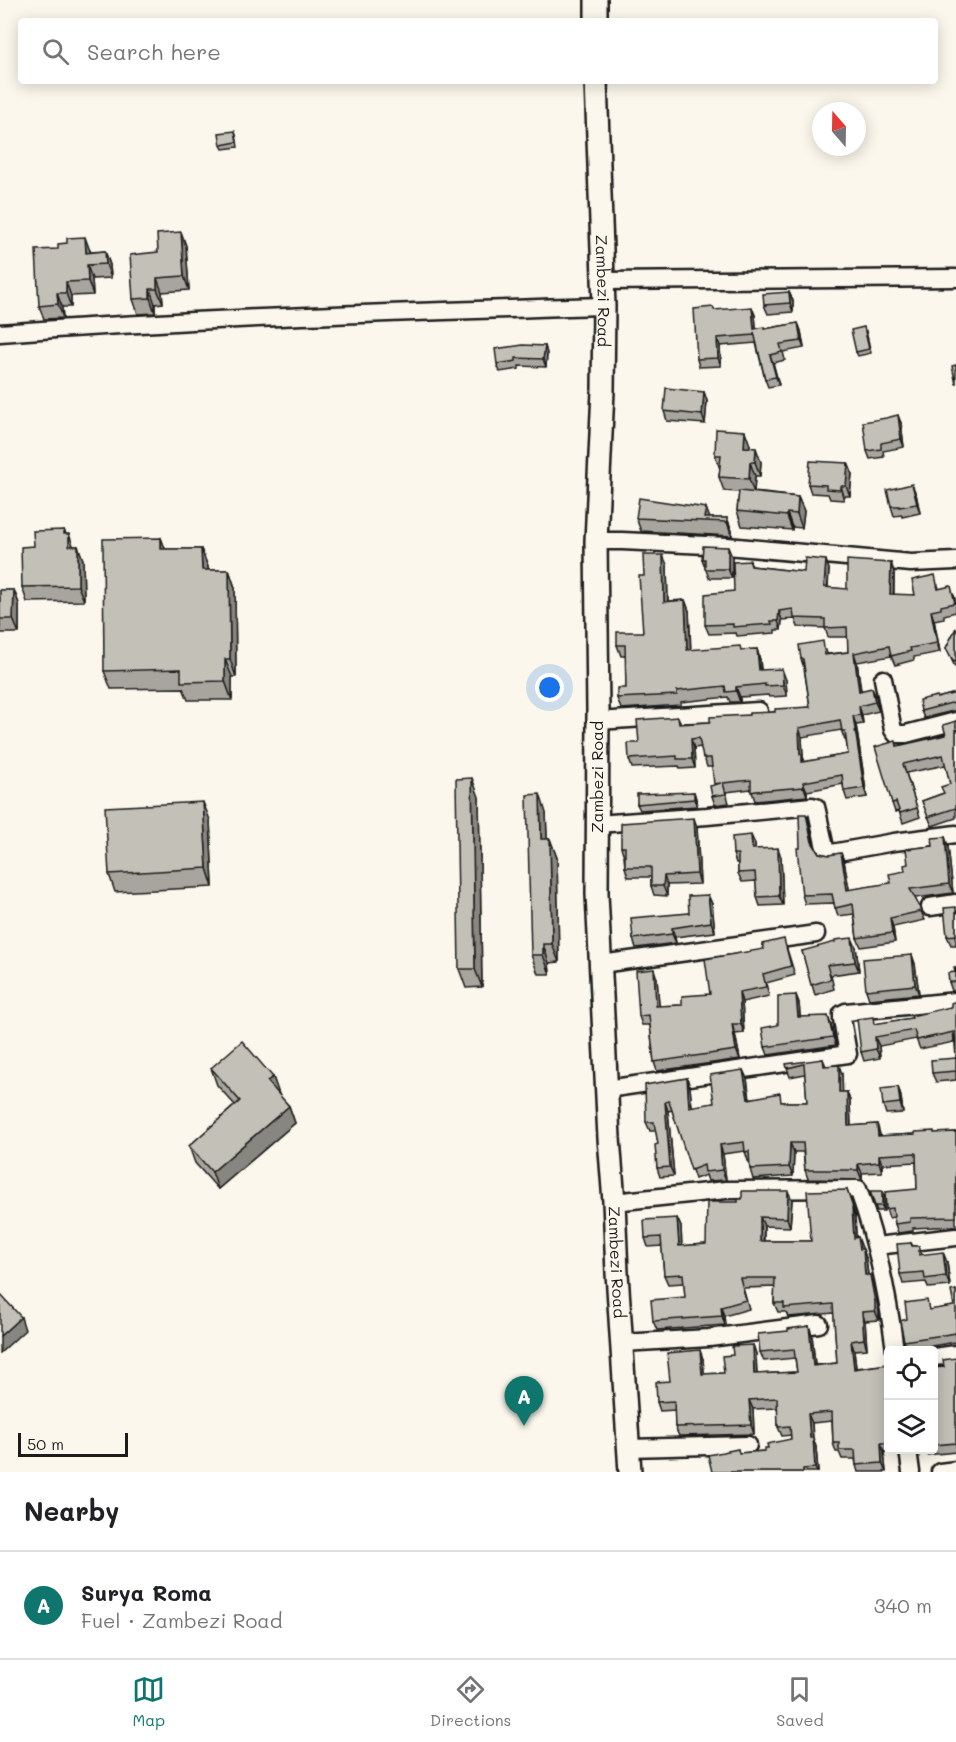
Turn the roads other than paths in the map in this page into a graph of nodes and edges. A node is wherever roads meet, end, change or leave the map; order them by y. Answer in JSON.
{"nodes":[{"id":1,"x":596,"y":0,"type":"edge"},
{"id":2,"x":596,"y":18,"type":"edge"},
{"id":3,"x":596,"y":84,"type":"edge"},
{"id":4,"x":956,"y":278,"type":"edge"},
{"id":5,"x":603,"y":281,"type":"junction"},
{"id":6,"x":604,"y":306,"type":"junction"},
{"id":7,"x":0,"y":333,"type":"edge"},
{"id":8,"x":596,"y":541,"type":"junction"},
{"id":9,"x":956,"y":561,"type":"edge"},
{"id":10,"x":883,"y":679,"type":"dead end"},
{"id":11,"x":759,"y":711,"type":"edge"},
{"id":12,"x":597,"y":721,"type":"junction"},
{"id":13,"x":956,"y":721,"type":"edge"},
{"id":14,"x":597,"y":824,"type":"junction"},
{"id":15,"x":956,"y":834,"type":"edge"},
{"id":16,"x":956,"y":903,"type":"edge"},
{"id":17,"x":930,"y":907,"type":"dead end"},
{"id":18,"x":816,"y":934,"type":"dead end"},
{"id":19,"x":601,"y":964,"type":"junction"},
{"id":20,"x":956,"y":1001,"type":"edge"},
{"id":21,"x":607,"y":1089,"type":"junction"},
{"id":22,"x":614,"y":1202,"type":"junction"},
{"id":23,"x":956,"y":1237,"type":"edge"},
{"id":24,"x":876,"y":1246,"type":"junction"},
{"id":25,"x":819,"y":1324,"type":"dead end"},
{"id":26,"x":622,"y":1343,"type":"junction"},
{"id":27,"x":894,"y":1346,"type":"edge"},
{"id":28,"x":956,"y":1354,"type":"edge"},
{"id":29,"x":938,"y":1356,"type":"edge"},
{"id":30,"x":748,"y":1445,"type":"dead end"},
{"id":31,"x":628,"y":1448,"type":"junction"},
{"id":32,"x":909,"y":1454,"type":"edge"},
{"id":33,"x":956,"y":1470,"type":"edge"},
{"id":34,"x":630,"y":1472,"type":"edge"},
{"id":35,"x":911,"y":1472,"type":"edge"},
{"id":36,"x":940,"y":1472,"type":"edge"}],
"edges":[{"from":1,"to":2,"type":"main road"},
{"from":3,"to":5,"type":"main road","name":"Zambezi Road"},
{"from":4,"to":5,"type":"street"},
{"from":5,"to":6,"type":"main road","name":"Zambezi Road"},
{"from":6,"to":7,"type":"street"},
{"from":6,"to":8,"type":"main road","name":"Zambezi Road"},
{"from":8,"to":9,"type":"street"},
{"from":8,"to":12,"type":"main road","name":"Zambezi Road"},
{"from":10,"to":13,"type":"street"},
{"from":11,"to":12,"type":"street"},
{"from":12,"to":14,"type":"main road","name":"Zambezi Road"},
{"from":14,"to":15,"type":"street"},
{"from":14,"to":19,"type":"main road","name":"Zambezi Road"},
{"from":16,"to":17,"type":"street"},
{"from":18,"to":19,"type":"street"},
{"from":19,"to":21,"type":"main road","name":"Zambezi Road"},
{"from":20,"to":21,"type":"street"},
{"from":21,"to":22,"type":"main road","name":"Zambezi Road"},
{"from":22,"to":24,"type":"street"},
{"from":22,"to":26,"type":"main road","name":"Zambezi Road"},
{"from":23,"to":24,"type":"street"},
{"from":24,"to":27,"type":"street"},
{"from":25,"to":26,"type":"street"},
{"from":26,"to":31,"type":"main road","name":"Zambezi Road"},
{"from":28,"to":29,"type":"street"},
{"from":30,"to":31,"type":"street"},
{"from":31,"to":34,"type":"main road","name":"Zambezi Road"},
{"from":32,"to":35,"type":"street"},
{"from":33,"to":36,"type":"street"}]}
